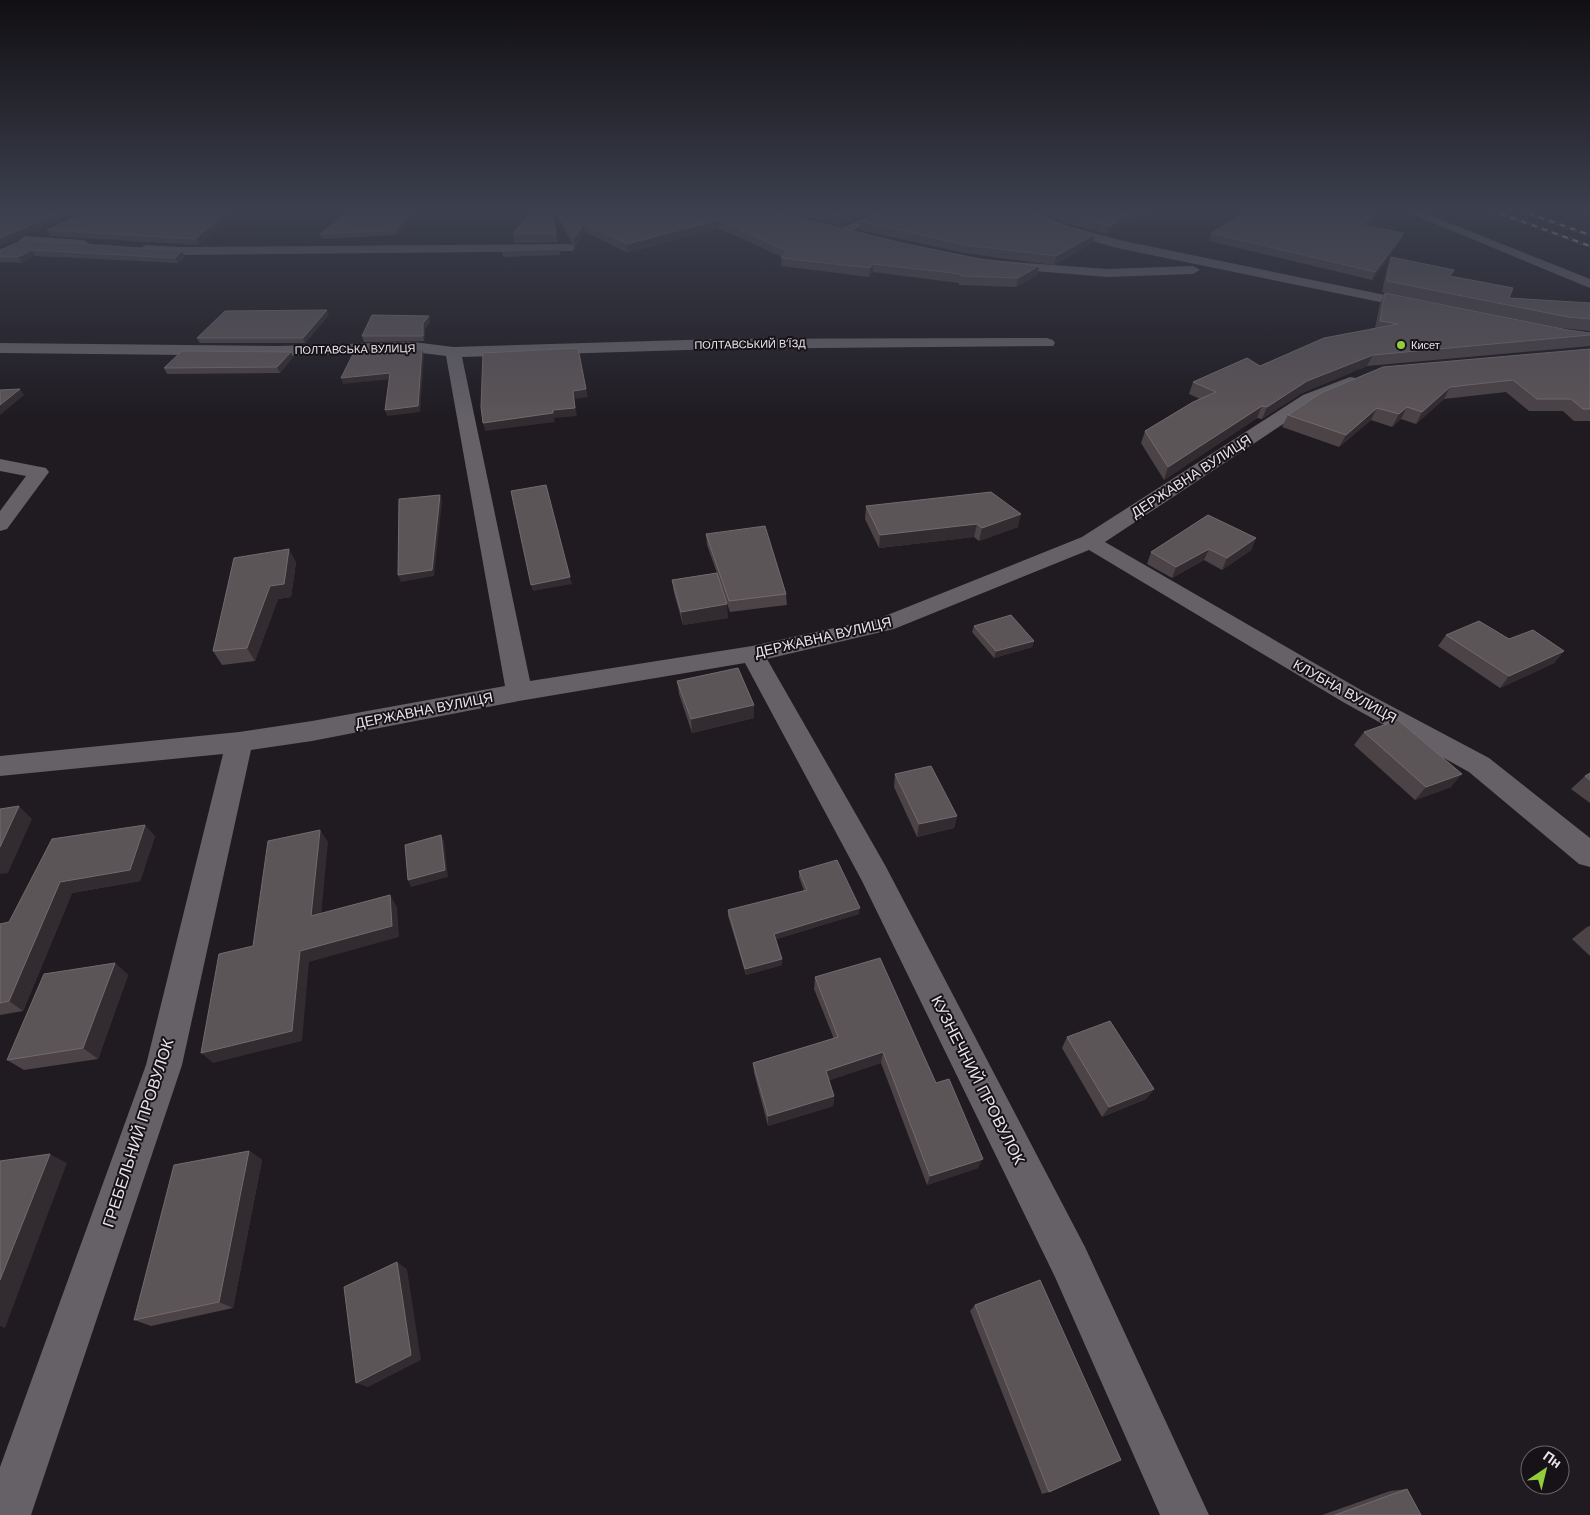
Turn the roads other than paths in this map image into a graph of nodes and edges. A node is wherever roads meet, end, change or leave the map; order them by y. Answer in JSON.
{"nodes":[{"id":1,"x":1280,"y":279,"type":"edge"},
{"id":2,"x":1577,"y":279,"type":"edge"},
{"id":3,"x":1590,"y":284,"type":"edge"},
{"id":4,"x":1435,"y":310,"type":"edge"},
{"id":5,"x":1047,"y":343,"type":"dead end"},
{"id":6,"x":0,"y":348,"type":"edge"},
{"id":7,"x":453,"y":352,"type":"junction"},
{"id":8,"x":1365,"y":376,"type":"edge"},
{"id":9,"x":0,"y":466,"type":"edge"},
{"id":10,"x":0,"y":525,"type":"edge"},
{"id":11,"x":1090,"y":542,"type":"junction"},
{"id":12,"x":752,"y":654,"type":"junction"},
{"id":13,"x":519,"y":692,"type":"junction"},
{"id":14,"x":239,"y":742,"type":"junction"},
{"id":15,"x":0,"y":766,"type":"edge"},
{"id":16,"x":1590,"y":855,"type":"edge"},
{"id":17,"x":7,"y":1515,"type":"edge"},
{"id":18,"x":1185,"y":1515,"type":"edge"}],
"edges":[{"from":1,"to":4,"type":"street"},
{"from":2,"to":3,"type":"street"},
{"from":5,"to":7,"type":"street","name":"ПОЛТАВСЬКИЙ В’ЇЗД"},
{"from":6,"to":7,"type":"street","name":"ПОЛТАВСЬКА ВУЛИЦЯ"},
{"from":7,"to":13,"type":"street"},
{"from":8,"to":11,"type":"street","name":"ДЕРЖАВНА ВУЛИЦЯ"},
{"from":9,"to":10,"type":"street"},
{"from":11,"to":12,"type":"street","name":"ДЕРЖАВНА ВУЛИЦЯ"},
{"from":11,"to":16,"type":"street","name":"КЛУБНА ВУЛИЦЯ"},
{"from":12,"to":13,"type":"street","name":"ДЕРЖАВНА ВУЛИЦЯ"},
{"from":12,"to":18,"type":"street","name":"КУЗНЕЧНИЙ ПРОВУЛОК"},
{"from":13,"to":14,"type":"street","name":"ДЕРЖАВНА ВУЛИЦЯ"},
{"from":14,"to":15,"type":"street","name":"ДЕРЖАВНА ВУЛИЦЯ"},
{"from":14,"to":17,"type":"street","name":"ГРЕБЕЛЬНИЙ ПРОВУЛОК"}]}
